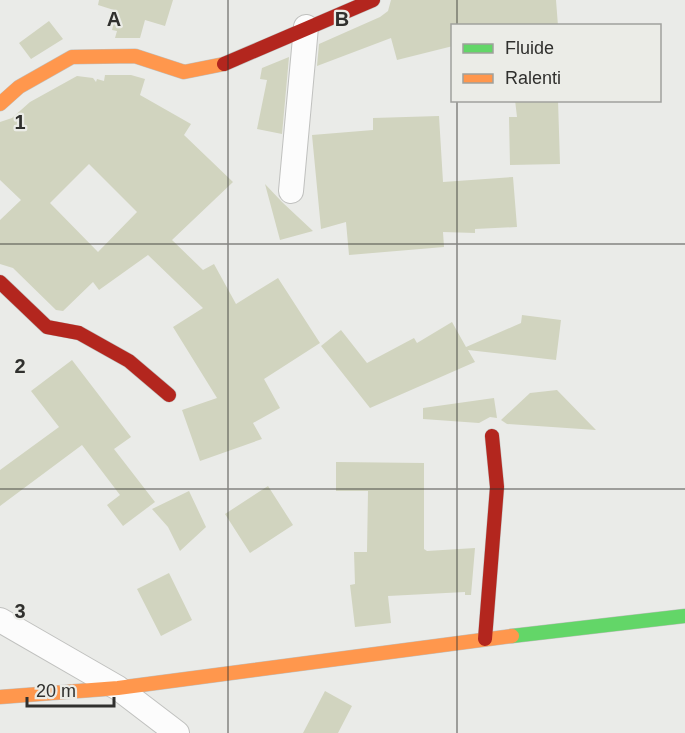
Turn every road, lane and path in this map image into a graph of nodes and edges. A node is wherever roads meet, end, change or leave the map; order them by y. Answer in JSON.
{"nodes":[{"id":1,"x":373,"y":0,"type":"edge"},
{"id":2,"x":306,"y":27,"type":"junction"},
{"id":3,"x":0,"y":104,"type":"edge"},
{"id":4,"x":291,"y":191,"type":"dead end"},
{"id":5,"x":0,"y":282,"type":"edge"},
{"id":6,"x":169,"y":395,"type":"dead end"},
{"id":7,"x":492,"y":436,"type":"dead end"},
{"id":8,"x":685,"y":616,"type":"edge"},
{"id":9,"x":0,"y":620,"type":"edge"},
{"id":10,"x":485,"y":639,"type":"junction"},
{"id":11,"x":118,"y":688,"type":"junction"},
{"id":12,"x":0,"y":697,"type":"edge"},
{"id":13,"x":177,"y":733,"type":"edge"}],
"edges":[{"from":1,"to":2,"type":"street"},
{"from":2,"to":3,"type":"street"},
{"from":2,"to":4,"type":"street"},
{"from":5,"to":6,"type":"street"},
{"from":7,"to":10,"type":"street"},
{"from":8,"to":10,"type":"street"},
{"from":9,"to":11,"type":"street"},
{"from":10,"to":11,"type":"street"},
{"from":11,"to":12,"type":"street"},
{"from":11,"to":13,"type":"street"}]}
